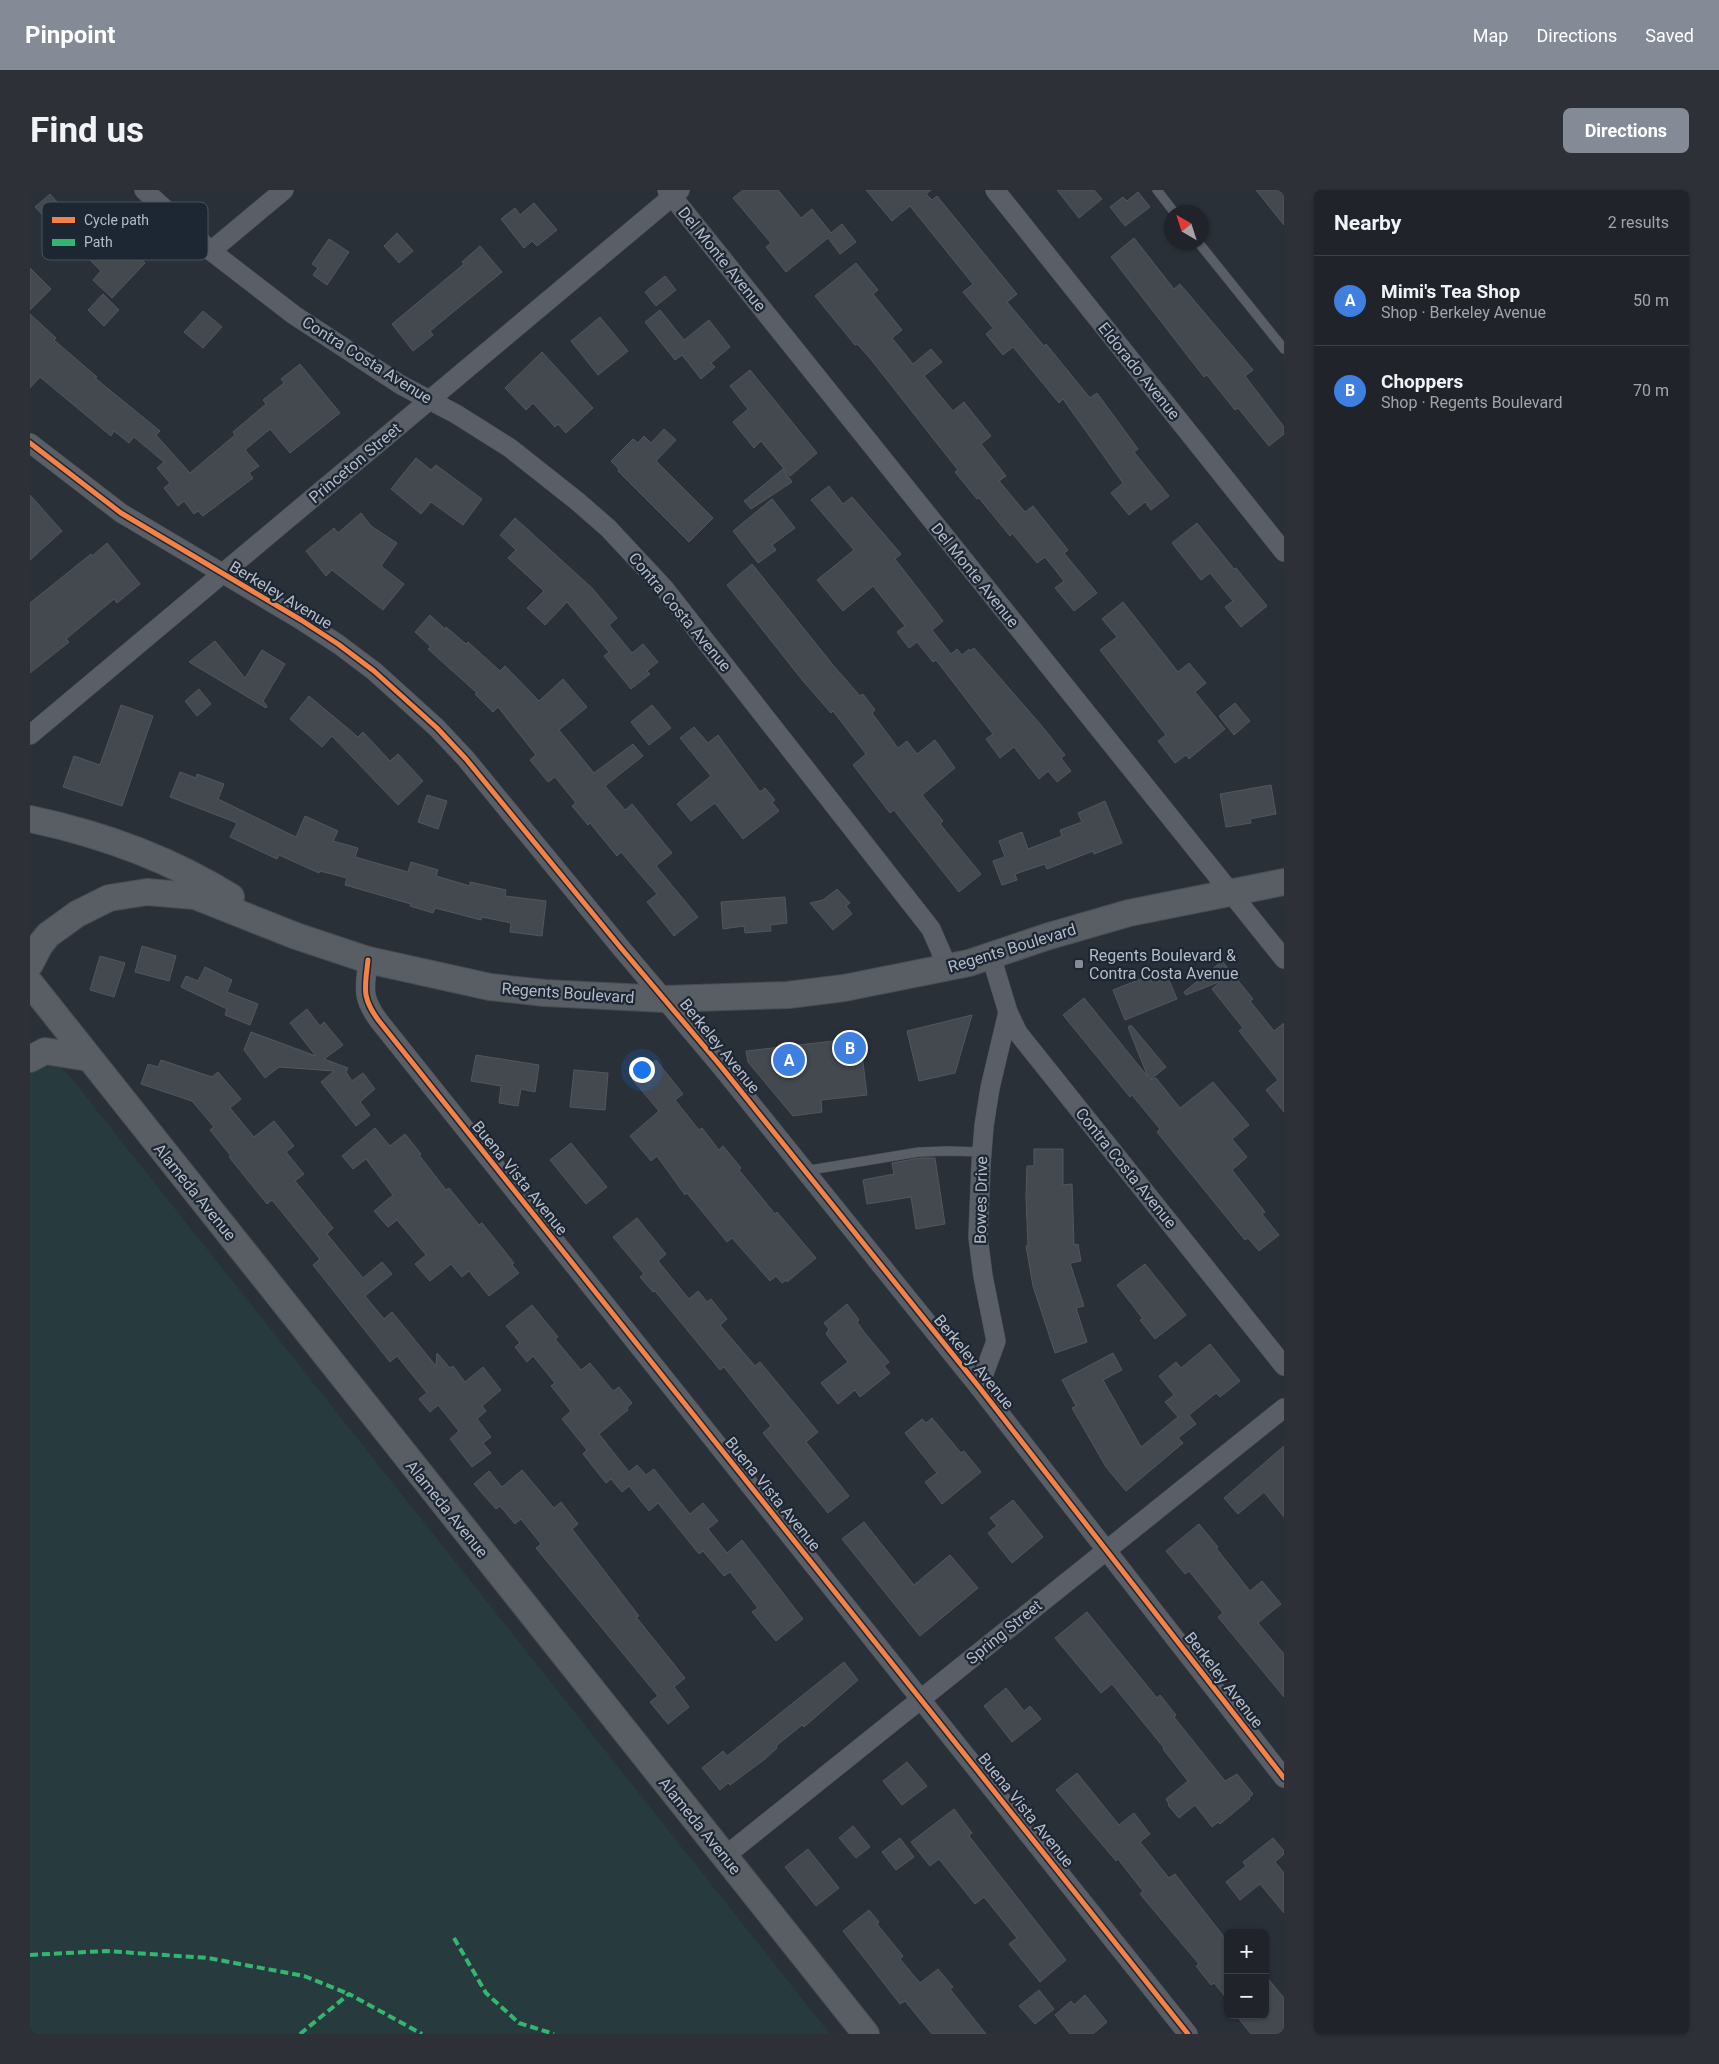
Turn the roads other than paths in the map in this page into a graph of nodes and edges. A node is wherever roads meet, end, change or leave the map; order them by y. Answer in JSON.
{"nodes":[{"id":1,"x":144,"y":190,"type":"edge"},
{"id":2,"x":284,"y":190,"type":"edge"},
{"id":3,"x":995,"y":190,"type":"edge"},
{"id":4,"x":1156,"y":190,"type":"edge"},
{"id":5,"x":673,"y":192,"type":"edge"},
{"id":6,"x":157,"y":202,"type":"edge"},
{"id":7,"x":1168,"y":205,"type":"edge"},
{"id":8,"x":208,"y":248,"type":"edge"},
{"id":9,"x":1204,"y":250,"type":"edge"},
{"id":10,"x":211,"y":251,"type":"junction"},
{"id":11,"x":1284,"y":349,"type":"edge"},
{"id":12,"x":431,"y":400,"type":"junction"},
{"id":13,"x":30,"y":443,"type":"edge"},
{"id":14,"x":1284,"y":552,"type":"edge"},
{"id":15,"x":222,"y":574,"type":"junction"},
{"id":16,"x":30,"y":735,"type":"edge"},
{"id":17,"x":30,"y":819,"type":"edge"},
{"id":18,"x":1284,"y":882,"type":"edge"},
{"id":19,"x":1230,"y":892,"type":"junction"},
{"id":20,"x":296,"y":936,"type":"junction"},
{"id":21,"x":991,"y":956,"type":"junction"},
{"id":22,"x":1284,"y":959,"type":"edge"},
{"id":23,"x":368,"y":960,"type":"junction"},
{"id":24,"x":30,"y":964,"type":"edge"},
{"id":25,"x":948,"y":968,"type":"junction"},
{"id":26,"x":30,"y":983,"type":"edge"},
{"id":27,"x":665,"y":999,"type":"junction"},
{"id":28,"x":1008,"y":1012,"type":"junction"},
{"id":29,"x":88,"y":1058,"type":"junction"},
{"id":30,"x":30,"y":1059,"type":"edge"},
{"id":31,"x":982,"y":1152,"type":"junction"},
{"id":32,"x":804,"y":1171,"type":"junction"},
{"id":33,"x":1284,"y":1366,"type":"edge"},
{"id":34,"x":979,"y":1387,"type":"junction"},
{"id":35,"x":1284,"y":1408,"type":"edge"},
{"id":36,"x":1107,"y":1550,"type":"junction"},
{"id":37,"x":921,"y":1699,"type":"junction"},
{"id":38,"x":1284,"y":1778,"type":"edge"},
{"id":39,"x":724,"y":1857,"type":"junction"},
{"id":40,"x":866,"y":2034,"type":"edge"},
{"id":41,"x":1188,"y":2034,"type":"edge"}],
"edges":[{"from":1,"to":6,"type":"street","name":"Contra Costa Avenue"},
{"from":2,"to":10,"type":"street"},
{"from":3,"to":14,"type":"street","name":"Eldorado Avenue"},
{"from":4,"to":7,"type":"lane"},
{"from":5,"to":12,"type":"street","name":"Princeton Street"},
{"from":5,"to":19,"type":"street","name":"Del Monte Avenue"},
{"from":8,"to":10,"type":"street","name":"Contra Costa Avenue"},
{"from":9,"to":11,"type":"lane"},
{"from":10,"to":12,"type":"street","name":"Contra Costa Avenue"},
{"from":12,"to":15,"type":"street","name":"Princeton Street"},
{"from":12,"to":25,"type":"street","name":"Contra Costa Avenue"},
{"from":13,"to":15,"type":"street","name":"Berkeley Avenue"},
{"from":15,"to":16,"type":"street","name":"Princeton Street"},
{"from":15,"to":27,"type":"street","name":"Berkeley Avenue"},
{"from":17,"to":20,"type":"main road"},
{"from":18,"to":19,"type":"main road","name":"Regents Boulevard"},
{"from":19,"to":21,"type":"main road","name":"Regents Boulevard"},
{"from":19,"to":22,"type":"street","name":"Del Monte Avenue"},
{"from":20,"to":23,"type":"main road","name":"Regents Boulevard"},
{"from":20,"to":24,"type":"main road","name":"Regents Boulevard"},
{"from":21,"to":25,"type":"main road","name":"Regents Boulevard"},
{"from":21,"to":28,"type":"street","name":"Contra Costa Avenue"},
{"from":23,"to":27,"type":"main road","name":"Regents Boulevard"},
{"from":23,"to":37,"type":"street","name":"Buena Vista Avenue"},
{"from":25,"to":27,"type":"main road","name":"Regents Boulevard"},
{"from":26,"to":29,"type":"main road","name":"Alameda Avenue"},
{"from":27,"to":32,"type":"street","name":"Berkeley Avenue"},
{"from":28,"to":31,"type":"street","name":"Bowes Drive"},
{"from":28,"to":33,"type":"street","name":"Contra Costa Avenue"},
{"from":29,"to":30,"type":"main road"},
{"from":29,"to":39,"type":"main road","name":"Alameda Avenue"},
{"from":31,"to":32,"type":"lane"},
{"from":31,"to":34,"type":"street","name":"Bowes Drive"},
{"from":32,"to":34,"type":"street","name":"Berkeley Avenue"},
{"from":34,"to":36,"type":"street","name":"Berkeley Avenue"},
{"from":35,"to":36,"type":"street","name":"Spring Street"},
{"from":36,"to":37,"type":"street","name":"Spring Street"},
{"from":36,"to":38,"type":"street","name":"Berkeley Avenue"},
{"from":37,"to":39,"type":"street","name":"Spring Street"},
{"from":37,"to":41,"type":"street","name":"Buena Vista Avenue"},
{"from":39,"to":40,"type":"main road","name":"Alameda Avenue"}]}
